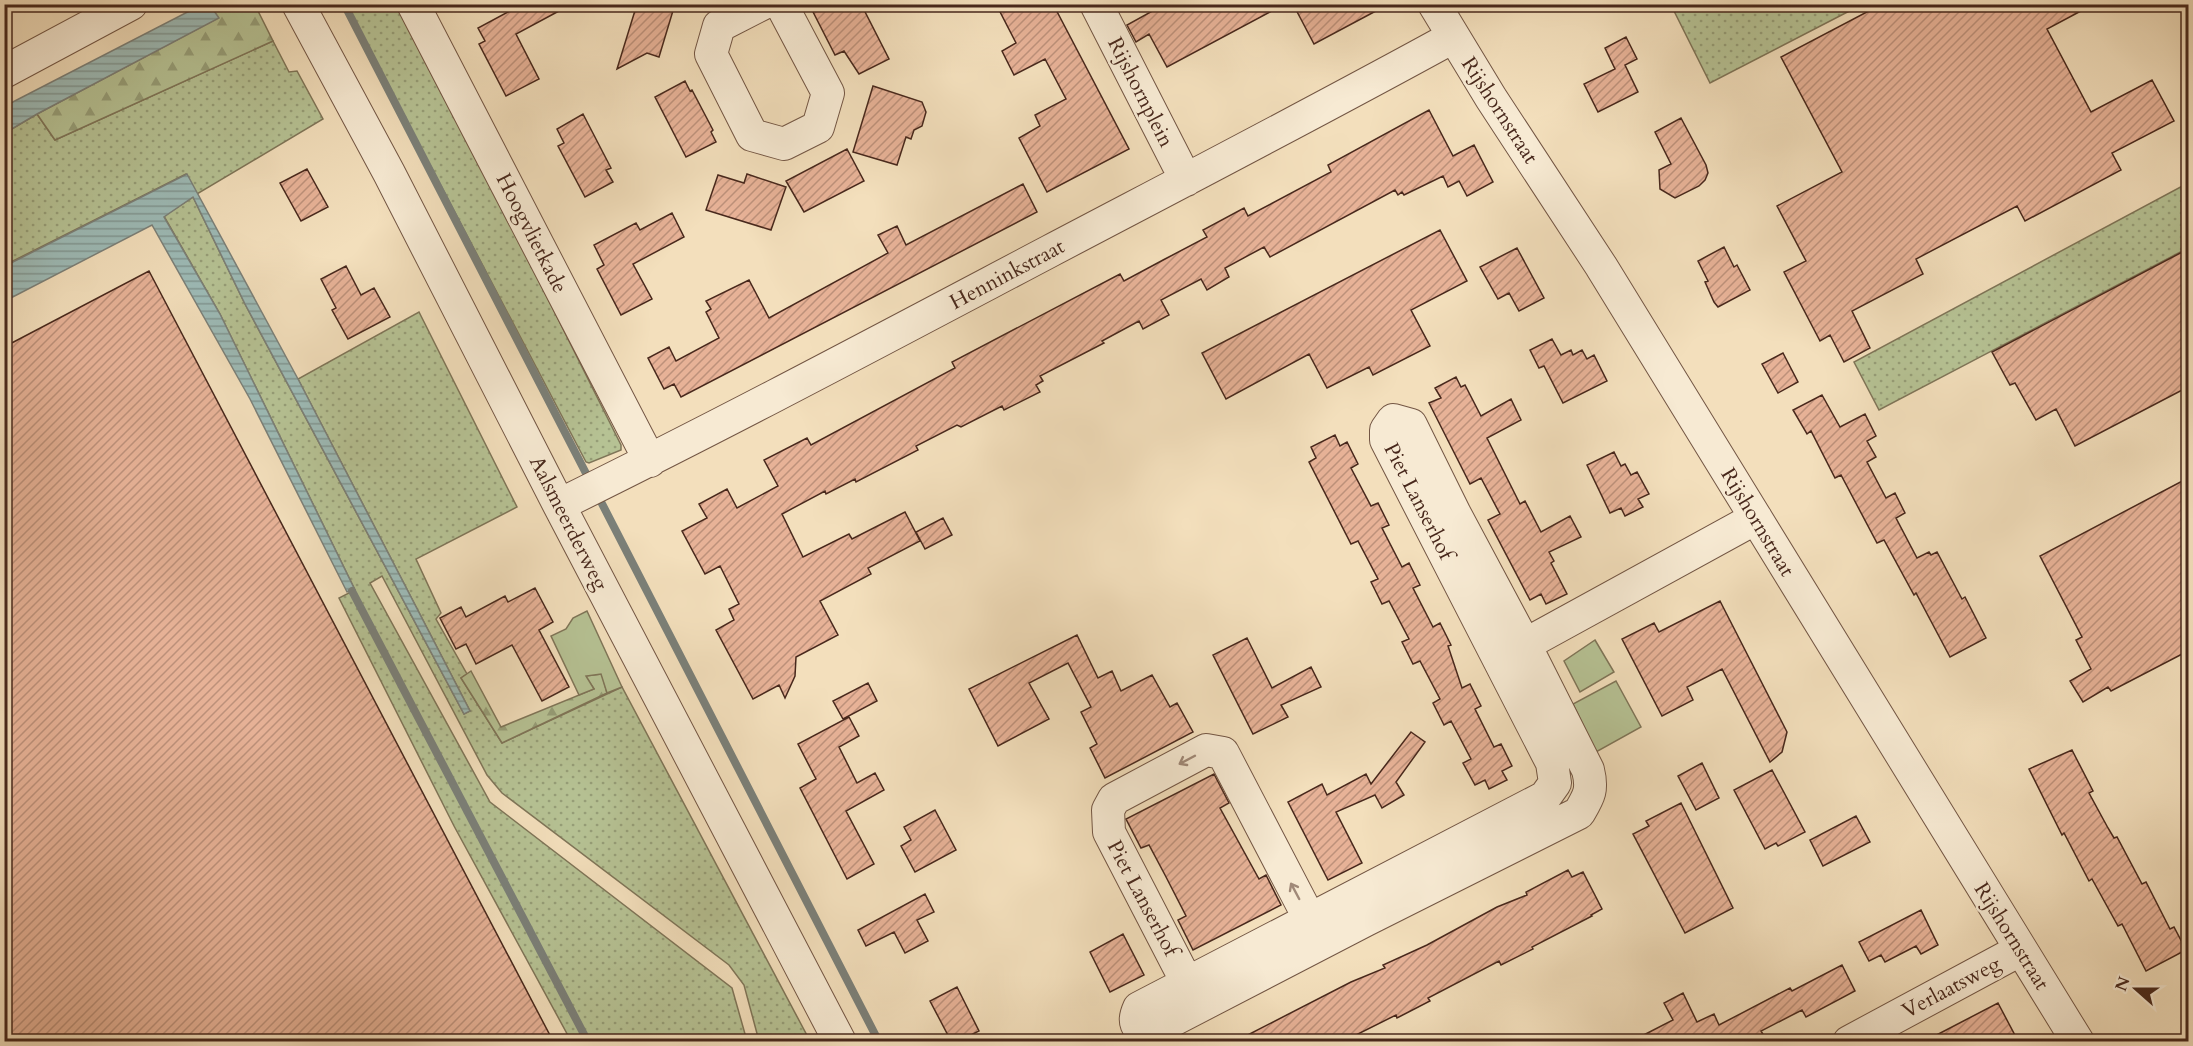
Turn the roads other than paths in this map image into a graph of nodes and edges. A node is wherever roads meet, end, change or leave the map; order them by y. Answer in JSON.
{"nodes":[{"id":1,"x":131,"y":4,"type":"edge"},
{"id":2,"x":298,"y":4,"type":"edge"},
{"id":3,"x":413,"y":4,"type":"edge"},
{"id":4,"x":762,"y":4,"type":"edge"},
{"id":5,"x":780,"y":4,"type":"edge"},
{"id":6,"x":1096,"y":4,"type":"edge"},
{"id":7,"x":1434,"y":4,"type":"edge"},
{"id":8,"x":1453,"y":36,"type":"junction"},
{"id":9,"x":4,"y":72,"type":"edge"},
{"id":10,"x":1186,"y":180,"type":"junction"},
{"id":11,"x":650,"y":460,"type":"junction"},
{"id":12,"x":581,"y":494,"type":"junction"},
{"id":13,"x":1756,"y":518,"type":"junction"},
{"id":14,"x":1513,"y":652,"type":"junction"},
{"id":15,"x":1555,"y":783,"type":"junction"},
{"id":16,"x":1590,"y":795,"type":"junction"},
{"id":17,"x":1316,"y":931,"type":"junction"},
{"id":18,"x":2020,"y":950,"type":"junction"},
{"id":19,"x":840,"y":1041,"type":"edge"},
{"id":20,"x":1849,"y":1041,"type":"edge"},
{"id":21,"x":2078,"y":1041,"type":"edge"}],
"edges":[{"from":1,"to":9,"type":"street"},
{"from":2,"to":12,"type":"street","name":"Aalsmeerderweg"},
{"from":3,"to":11,"type":"street","name":"Hoogvlietkade"},
{"from":4,"to":5,"type":"street"},
{"from":6,"to":10,"type":"street","name":"Rijshornplein"},
{"from":7,"to":8,"type":"street","name":"Rijshornstraat"},
{"from":8,"to":10,"type":"street","name":"Henninkstraat"},
{"from":8,"to":13,"type":"street","name":"Rijshornstraat"},
{"from":10,"to":11,"type":"street","name":"Henninkstraat"},
{"from":11,"to":12,"type":"street","name":"Henninkstraat"},
{"from":12,"to":19,"type":"street","name":"Aalsmeerderweg"},
{"from":13,"to":14,"type":"street"},
{"from":13,"to":18,"type":"street","name":"Rijshornstraat"},
{"from":14,"to":14,"type":"street","name":"Piet Lanserhof"},
{"from":14,"to":15,"type":"street","name":"Piet Lanserhof"},
{"from":14,"to":16,"type":"street","name":"Piet Lanserhof"},
{"from":15,"to":16,"type":"street"},
{"from":15,"to":17,"type":"street","name":"Piet Lanserhof"},
{"from":16,"to":17,"type":"street","name":"Piet Lanserhof"},
{"from":17,"to":17,"type":"street","name":"Piet Lanserhof","one_way":true},
{"from":18,"to":20,"type":"street","name":"Verlaatsweg"},
{"from":18,"to":21,"type":"street","name":"Rijshornstraat"}]}
